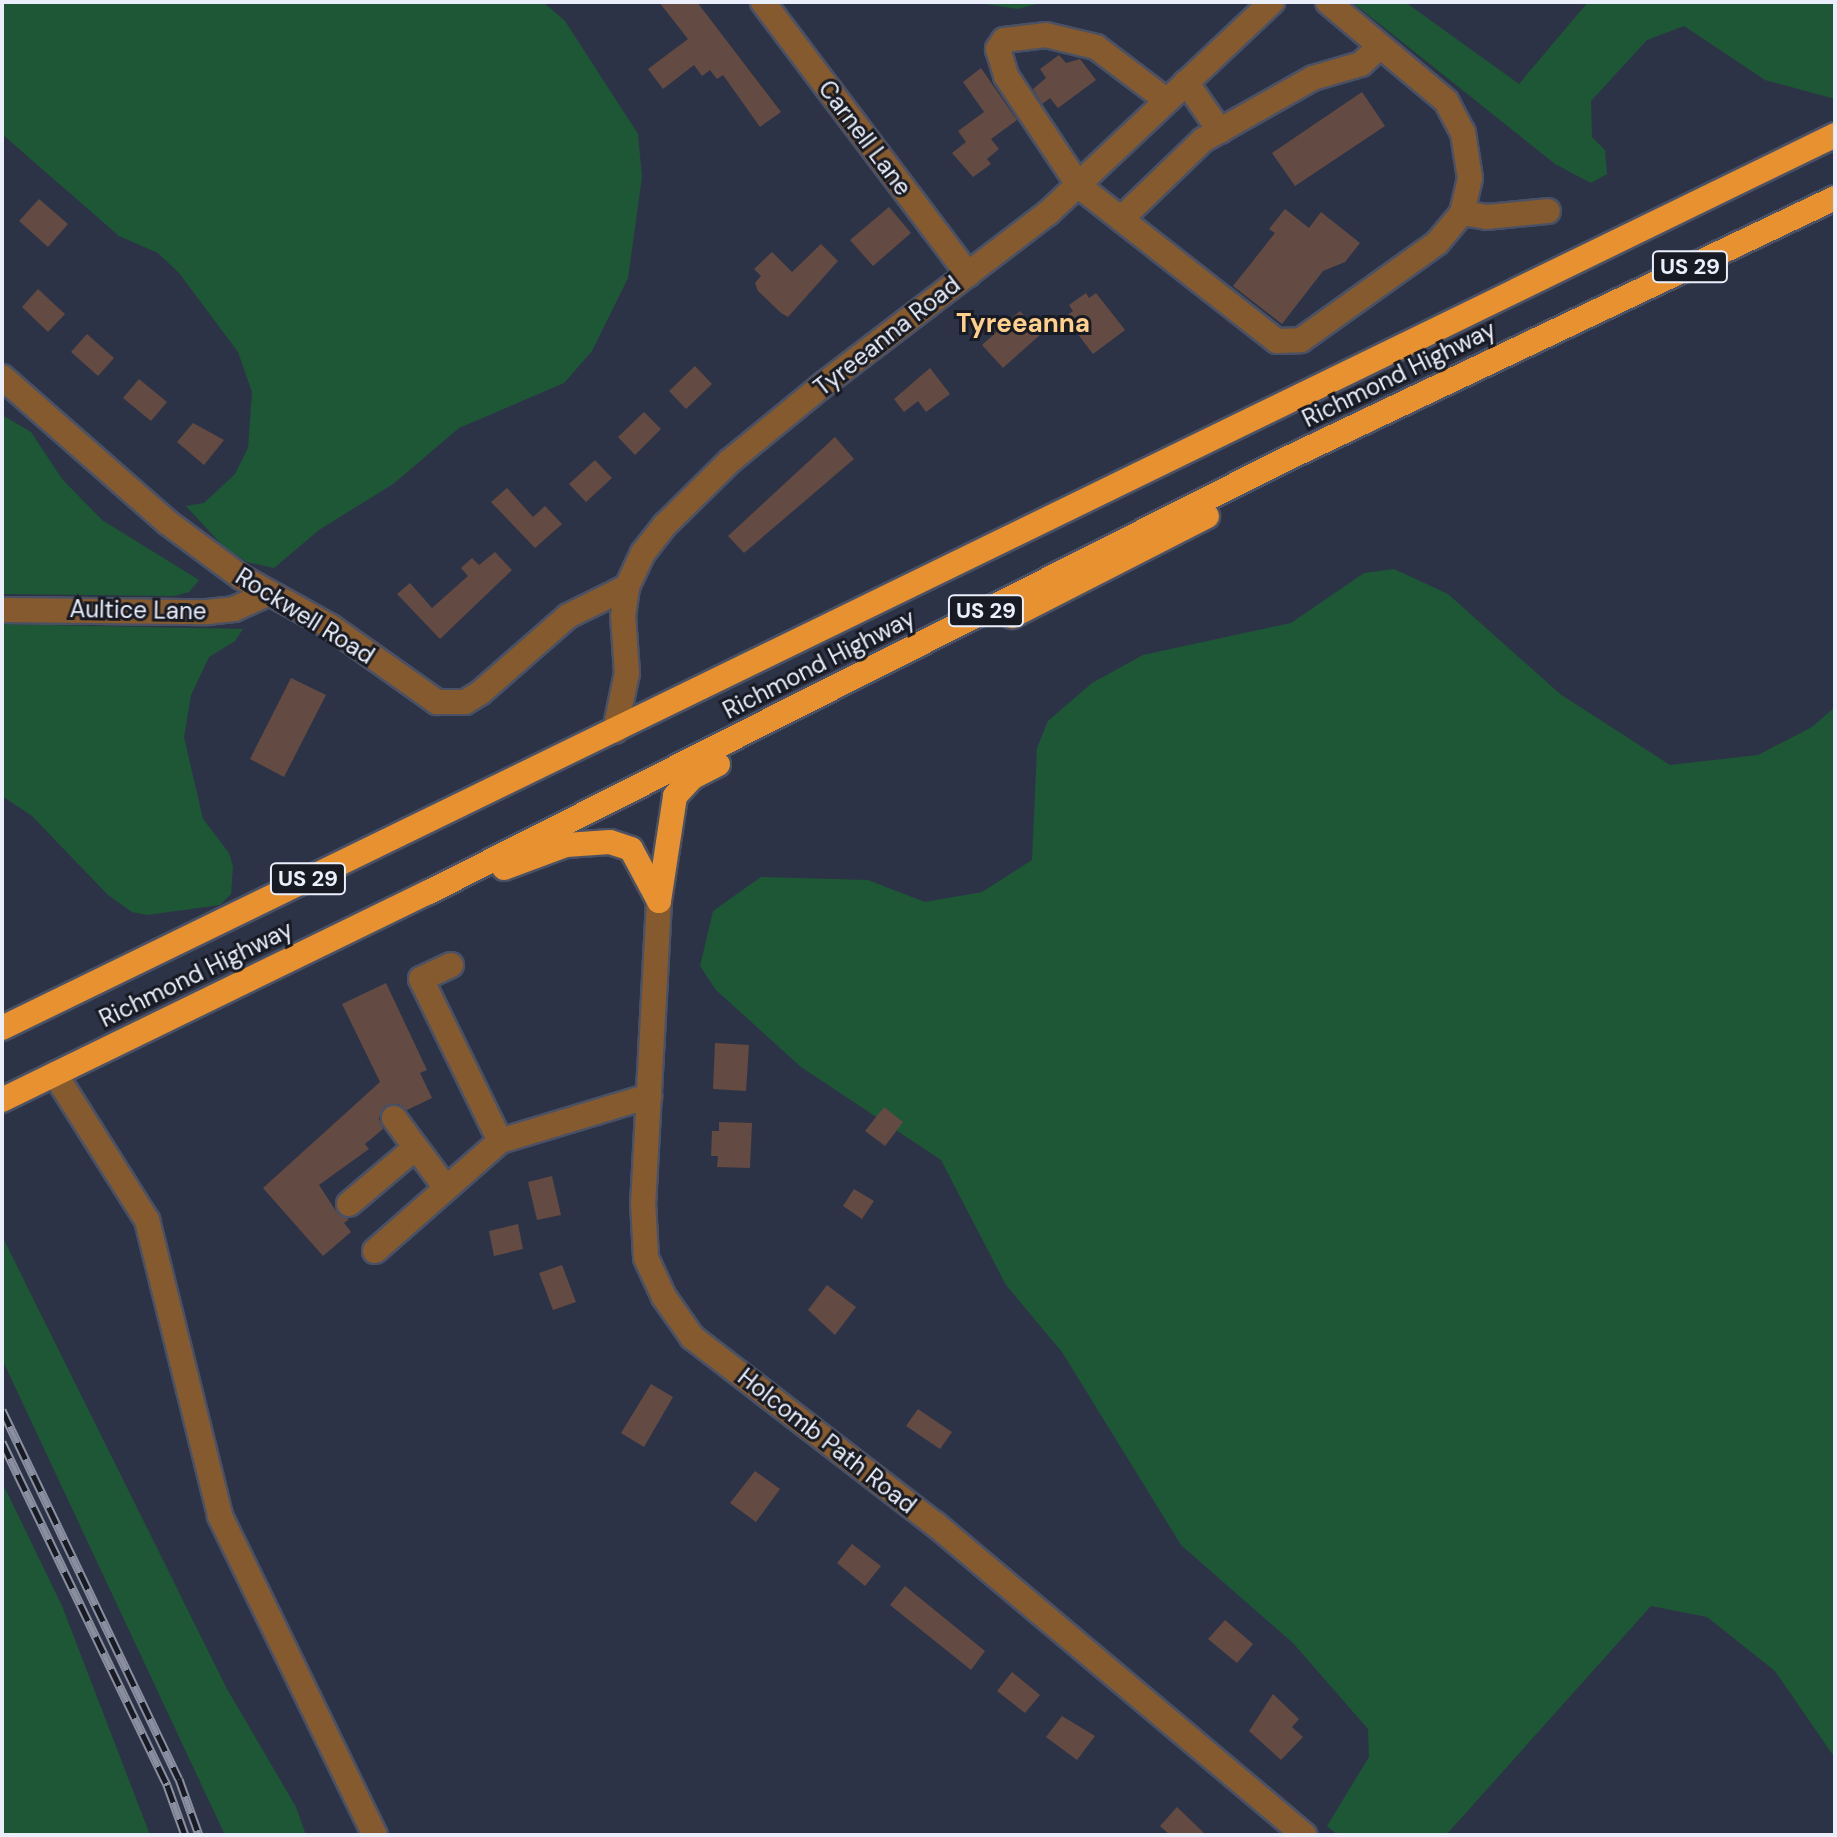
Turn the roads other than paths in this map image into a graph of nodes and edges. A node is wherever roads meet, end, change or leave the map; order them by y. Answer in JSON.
{"nodes":[{"id":1,"x":763,"y":2,"type":"edge"},
{"id":2,"x":1272,"y":2,"type":"edge"},
{"id":3,"x":1328,"y":2,"type":"edge"},
{"id":4,"x":1380,"y":46,"type":"junction"},
{"id":5,"x":1186,"y":82,"type":"junction"},
{"id":6,"x":1166,"y":100,"type":"junction"},
{"id":7,"x":1220,"y":131,"type":"junction"},
{"id":8,"x":1835,"y":135,"type":"edge"},
{"id":9,"x":1079,"y":186,"type":"junction"},
{"id":10,"x":1835,"y":198,"type":"edge"},
{"id":11,"x":1548,"y":211,"type":"dead end"},
{"id":12,"x":1462,"y":213,"type":"junction"},
{"id":13,"x":1121,"y":219,"type":"junction"},
{"id":14,"x":968,"y":274,"type":"junction"},
{"id":15,"x":2,"y":377,"type":"edge"},
{"id":16,"x":1404,"y":403,"type":"junction"},
{"id":17,"x":627,"y":587,"type":"junction"},
{"id":18,"x":270,"y":593,"type":"junction"},
{"id":19,"x":2,"y":610,"type":"edge"},
{"id":20,"x":615,"y":731,"type":"junction"},
{"id":21,"x":429,"y":892,"type":"junction"},
{"id":22,"x":659,"y":901,"type":"junction"},
{"id":23,"x":451,"y":965,"type":"dead end"},
{"id":24,"x":2,"y":1028,"type":"edge"},
{"id":25,"x":55,"y":1074,"type":"junction"},
{"id":26,"x":649,"y":1096,"type":"junction"},
{"id":27,"x":2,"y":1100,"type":"edge"},
{"id":28,"x":394,"y":1118,"type":"dead end"},
{"id":29,"x":500,"y":1141,"type":"junction"},
{"id":30,"x":415,"y":1148,"type":"junction"},
{"id":31,"x":446,"y":1188,"type":"junction"},
{"id":32,"x":349,"y":1204,"type":"dead end"},
{"id":33,"x":375,"y":1251,"type":"dead end"},
{"id":34,"x":375,"y":1835,"type":"edge"},
{"id":35,"x":1304,"y":1835,"type":"edge"}],
"edges":[{"from":1,"to":14,"type":"street","name":"Carnell Lane"},
{"from":2,"to":5,"type":"street","name":"Tyreeanna Road"},
{"from":3,"to":4,"type":"street"},
{"from":4,"to":7,"type":"street"},
{"from":4,"to":12,"type":"street"},
{"from":5,"to":6,"type":"street","name":"Tyreeanna Road"},
{"from":5,"to":7,"type":"street"},
{"from":6,"to":9,"type":"street","name":"Tyreeanna Road"},
{"from":6,"to":9,"type":"street"},
{"from":7,"to":13,"type":"street"},
{"from":8,"to":20,"type":"highway","name":"Richmond Highway","number":"US 29"},
{"from":9,"to":13,"type":"street"},
{"from":9,"to":14,"type":"street","name":"Tyreeanna Road"},
{"from":10,"to":16,"type":"highway","name":"Richmond Highway","number":"US 29"},
{"from":11,"to":12,"type":"street"},
{"from":12,"to":13,"type":"street"},
{"from":14,"to":17,"type":"street","name":"Tyreeanna Road"},
{"from":15,"to":18,"type":"street","name":"Rockwell Road"},
{"from":16,"to":21,"type":"highway","name":"Richmond Highway","number":"US 29"},
{"from":16,"to":22,"type":"highway"},
{"from":17,"to":18,"type":"street","name":"Rockwell Road"},
{"from":17,"to":20,"type":"street","name":"Tyreeanna Road"},
{"from":18,"to":19,"type":"street","name":"Aultice Lane"},
{"from":20,"to":24,"type":"highway","name":"Richmond Highway","number":"US 29"},
{"from":21,"to":22,"type":"highway"},
{"from":21,"to":25,"type":"highway","name":"Richmond Highway","number":"US 29"},
{"from":22,"to":26,"type":"street","name":"Holcomb Path Road"},
{"from":23,"to":29,"type":"street"},
{"from":25,"to":27,"type":"highway","name":"Richmond Highway","number":"US 29"},
{"from":25,"to":34,"type":"street"},
{"from":26,"to":29,"type":"street"},
{"from":26,"to":35,"type":"street","name":"Holcomb Path Road"},
{"from":28,"to":30,"type":"street"},
{"from":29,"to":31,"type":"street"},
{"from":30,"to":31,"type":"street"},
{"from":30,"to":32,"type":"street"},
{"from":31,"to":33,"type":"street"}]}
